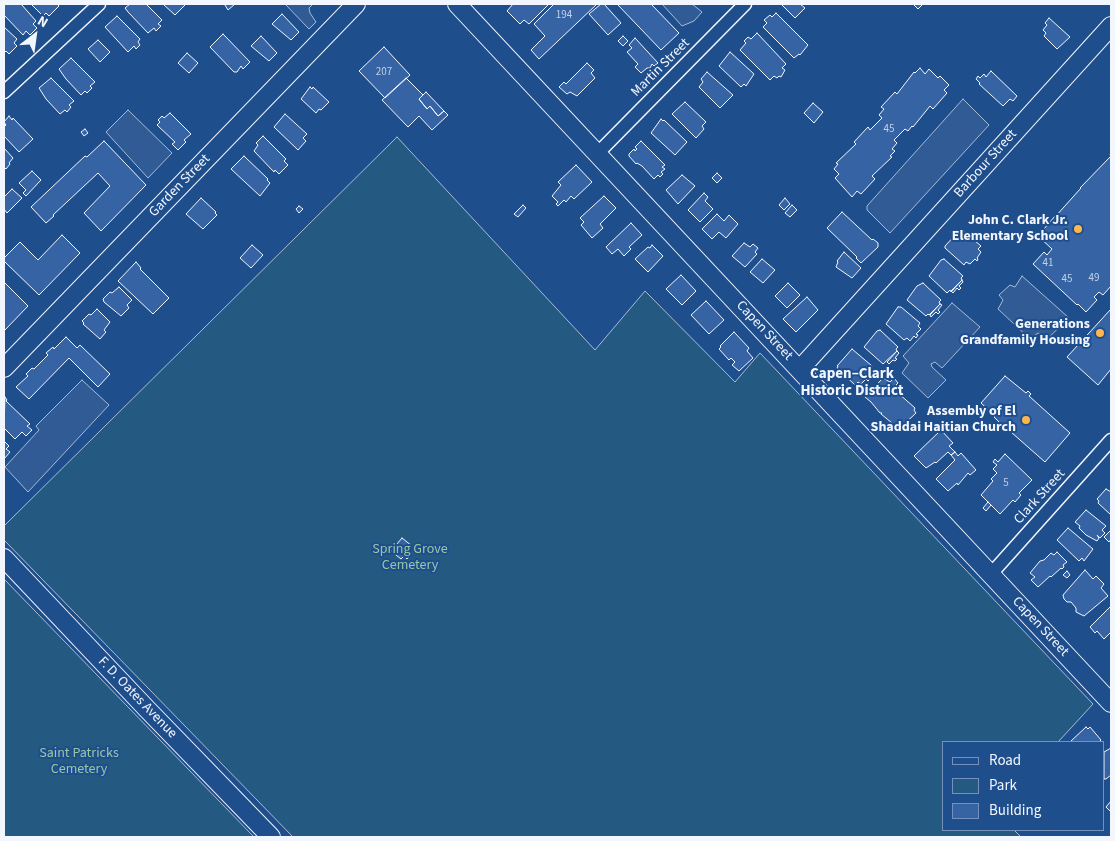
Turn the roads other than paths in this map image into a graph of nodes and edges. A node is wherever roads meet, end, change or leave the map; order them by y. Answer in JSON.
{"nodes":[{"id":1,"x":356,"y":4,"type":"edge"},
{"id":2,"x":456,"y":4,"type":"edge"},
{"id":3,"x":745,"y":4,"type":"edge"},
{"id":4,"x":96,"y":5,"type":"edge"},
{"id":5,"x":1111,"y":26,"type":"edge"},
{"id":6,"x":4,"y":92,"type":"edge"},
{"id":7,"x":597,"y":154,"type":"junction"},
{"id":8,"x":4,"y":368,"type":"edge"},
{"id":9,"x":800,"y":370,"type":"junction"},
{"id":10,"x":1111,"y":440,"type":"edge"},
{"id":11,"x":4,"y":558,"type":"edge"},
{"id":12,"x":991,"y":574,"type":"junction"},
{"id":13,"x":1111,"y":703,"type":"edge"},
{"id":14,"x":271,"y":837,"type":"edge"}],
"edges":[{"from":1,"to":8,"type":"street","name":"Garden Street"},
{"from":2,"to":7,"type":"street","name":"Capen Street"},
{"from":3,"to":7,"type":"street","name":"Martin Street"},
{"from":4,"to":6,"type":"street"},
{"from":5,"to":9,"type":"street","name":"Barbour Street"},
{"from":7,"to":9,"type":"street","name":"Capen Street"},
{"from":9,"to":12,"type":"street","name":"Capen Street"},
{"from":10,"to":12,"type":"street","name":"Clark Street"},
{"from":11,"to":14,"type":"street","name":"F. D. Oates Avenue"},
{"from":12,"to":13,"type":"street","name":"Capen Street"}]}
